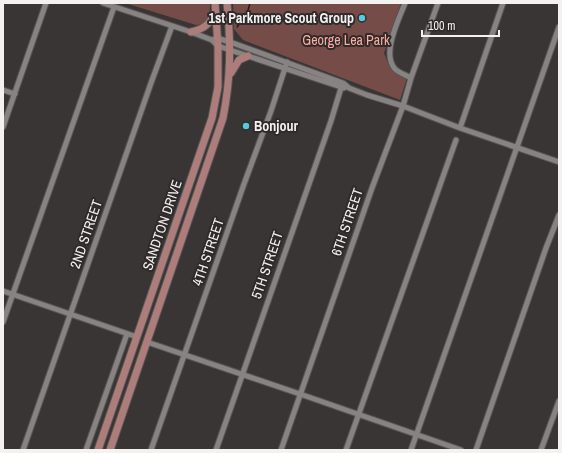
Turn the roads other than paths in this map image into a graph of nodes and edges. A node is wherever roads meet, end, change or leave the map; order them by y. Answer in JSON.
{"nodes":[{"id":1,"x":46,"y":3,"type":"edge"},
{"id":2,"x":103,"y":3,"type":"edge"},
{"id":3,"x":215,"y":3,"type":"edge"},
{"id":4,"x":227,"y":3,"type":"edge"},
{"id":5,"x":405,"y":3,"type":"edge"},
{"id":6,"x":438,"y":3,"type":"edge"},
{"id":7,"x":503,"y":3,"type":"edge"},
{"id":8,"x":114,"y":7,"type":"junction"},
{"id":9,"x":216,"y":12,"type":"junction"},
{"id":10,"x":172,"y":26,"type":"junction"},
{"id":11,"x":559,"y":27,"type":"edge"},
{"id":12,"x":191,"y":32,"type":"junction"},
{"id":13,"x":215,"y":39,"type":"junction"},
{"id":14,"x":230,"y":42,"type":"junction"},
{"id":15,"x":218,"y":46,"type":"junction"},
{"id":16,"x":230,"y":50,"type":"junction"},
{"id":17,"x":248,"y":56,"type":"junction"},
{"id":18,"x":287,"y":62,"type":"junction"},
{"id":19,"x":285,"y":68,"type":"junction"},
{"id":20,"x":230,"y":75,"type":"junction"},
{"id":21,"x":411,"y":78,"type":"junction"},
{"id":22,"x":341,"y":88,"type":"junction"},
{"id":23,"x":349,"y":88,"type":"junction"},
{"id":24,"x":3,"y":90,"type":"edge"},
{"id":25,"x":14,"y":94,"type":"junction"},
{"id":26,"x":403,"y":106,"type":"junction"},
{"id":27,"x":3,"y":127,"type":"edge"},
{"id":28,"x":460,"y":128,"type":"junction"},
{"id":29,"x":456,"y":140,"type":"dead end"},
{"id":30,"x":517,"y":147,"type":"junction"},
{"id":31,"x":559,"y":162,"type":"edge"},
{"id":32,"x":559,"y":215,"type":"edge"},
{"id":33,"x":3,"y":291,"type":"edge"},
{"id":34,"x":13,"y":295,"type":"junction"},
{"id":35,"x":70,"y":314,"type":"junction"},
{"id":36,"x":3,"y":322,"type":"edge"},
{"id":37,"x":127,"y":334,"type":"junction"},
{"id":38,"x":137,"y":337,"type":"junction"},
{"id":39,"x":147,"y":342,"type":"junction"},
{"id":40,"x":184,"y":354,"type":"junction"},
{"id":41,"x":243,"y":374,"type":"junction"},
{"id":42,"x":300,"y":394,"type":"junction"},
{"id":43,"x":559,"y":401,"type":"edge"},
{"id":44,"x":358,"y":415,"type":"junction"},
{"id":45,"x":416,"y":434,"type":"junction"},
{"id":46,"x":23,"y":450,"type":"edge"},
{"id":47,"x":86,"y":450,"type":"edge"},
{"id":48,"x":98,"y":450,"type":"edge"},
{"id":49,"x":110,"y":450,"type":"edge"},
{"id":50,"x":151,"y":450,"type":"edge"},
{"id":51,"x":216,"y":450,"type":"edge"},
{"id":52,"x":281,"y":450,"type":"edge"},
{"id":53,"x":346,"y":450,"type":"edge"},
{"id":54,"x":411,"y":450,"type":"edge"},
{"id":55,"x":461,"y":450,"type":"edge"},
{"id":56,"x":476,"y":450,"type":"edge"},
{"id":57,"x":541,"y":450,"type":"edge"}],
"edges":[{"from":1,"to":25,"type":"street"},
{"from":2,"to":8,"type":"street"},
{"from":3,"to":9,"type":"main road","name":"SANDTON DRIVE"},
{"from":4,"to":14,"type":"main road","name":"SANDTON DRIVE"},
{"from":5,"to":21,"type":"street"},
{"from":6,"to":21,"type":"street","name":"6TH STREET"},
{"from":7,"to":28,"type":"street"},
{"from":8,"to":10,"type":"street"},
{"from":8,"to":34,"type":"street"},
{"from":9,"to":12,"type":"main road"},
{"from":9,"to":13,"type":"main road","name":"SANDTON DRIVE"},
{"from":10,"to":12,"type":"street"},
{"from":10,"to":35,"type":"street","name":"2ND STREET"},
{"from":11,"to":30,"type":"street"},
{"from":12,"to":13,"type":"street"},
{"from":13,"to":14,"type":"street"},
{"from":13,"to":15,"type":"main road","name":"SANDTON DRIVE"},
{"from":14,"to":16,"type":"main road","name":"SANDTON DRIVE"},
{"from":14,"to":18,"type":"street"},
{"from":15,"to":16,"type":"street"},
{"from":15,"to":38,"type":"main road","name":"SANDTON DRIVE"},
{"from":16,"to":17,"type":"street"},
{"from":16,"to":20,"type":"main road","name":"SANDTON DRIVE"},
{"from":17,"to":19,"type":"street"},
{"from":17,"to":20,"type":"main road"},
{"from":18,"to":19,"type":"street","name":"4TH STREET"},
{"from":18,"to":23,"type":"street"},
{"from":19,"to":22,"type":"street"},
{"from":19,"to":40,"type":"street","name":"4TH STREET"},
{"from":20,"to":39,"type":"main road","name":"SANDTON DRIVE"},
{"from":21,"to":26,"type":"street","name":"6TH STREET"},
{"from":22,"to":23,"type":"street"},
{"from":22,"to":41,"type":"street","name":"5TH STREET"},
{"from":23,"to":26,"type":"street"},
{"from":24,"to":25,"type":"street"},
{"from":25,"to":27,"type":"street"},
{"from":26,"to":28,"type":"street"},
{"from":26,"to":42,"type":"street","name":"6TH STREET"},
{"from":28,"to":30,"type":"street"},
{"from":29,"to":44,"type":"street"},
{"from":30,"to":31,"type":"street"},
{"from":30,"to":45,"type":"street"},
{"from":32,"to":56,"type":"street"},
{"from":33,"to":34,"type":"street"},
{"from":34,"to":35,"type":"street"},
{"from":34,"to":36,"type":"street"},
{"from":35,"to":37,"type":"street"},
{"from":35,"to":46,"type":"street","name":"2ND STREET"},
{"from":37,"to":38,"type":"street"},
{"from":37,"to":47,"type":"street"},
{"from":38,"to":48,"type":"main road","name":"SANDTON DRIVE"},
{"from":39,"to":40,"type":"street"},
{"from":39,"to":49,"type":"main road","name":"SANDTON DRIVE"},
{"from":40,"to":41,"type":"street"},
{"from":40,"to":50,"type":"street","name":"4TH STREET"},
{"from":41,"to":42,"type":"street"},
{"from":41,"to":51,"type":"street","name":"5TH STREET"},
{"from":42,"to":44,"type":"street"},
{"from":42,"to":52,"type":"street","name":"6TH STREET"},
{"from":43,"to":57,"type":"street"},
{"from":44,"to":45,"type":"street"},
{"from":44,"to":53,"type":"street"},
{"from":45,"to":54,"type":"street"},
{"from":45,"to":55,"type":"street"}]}
